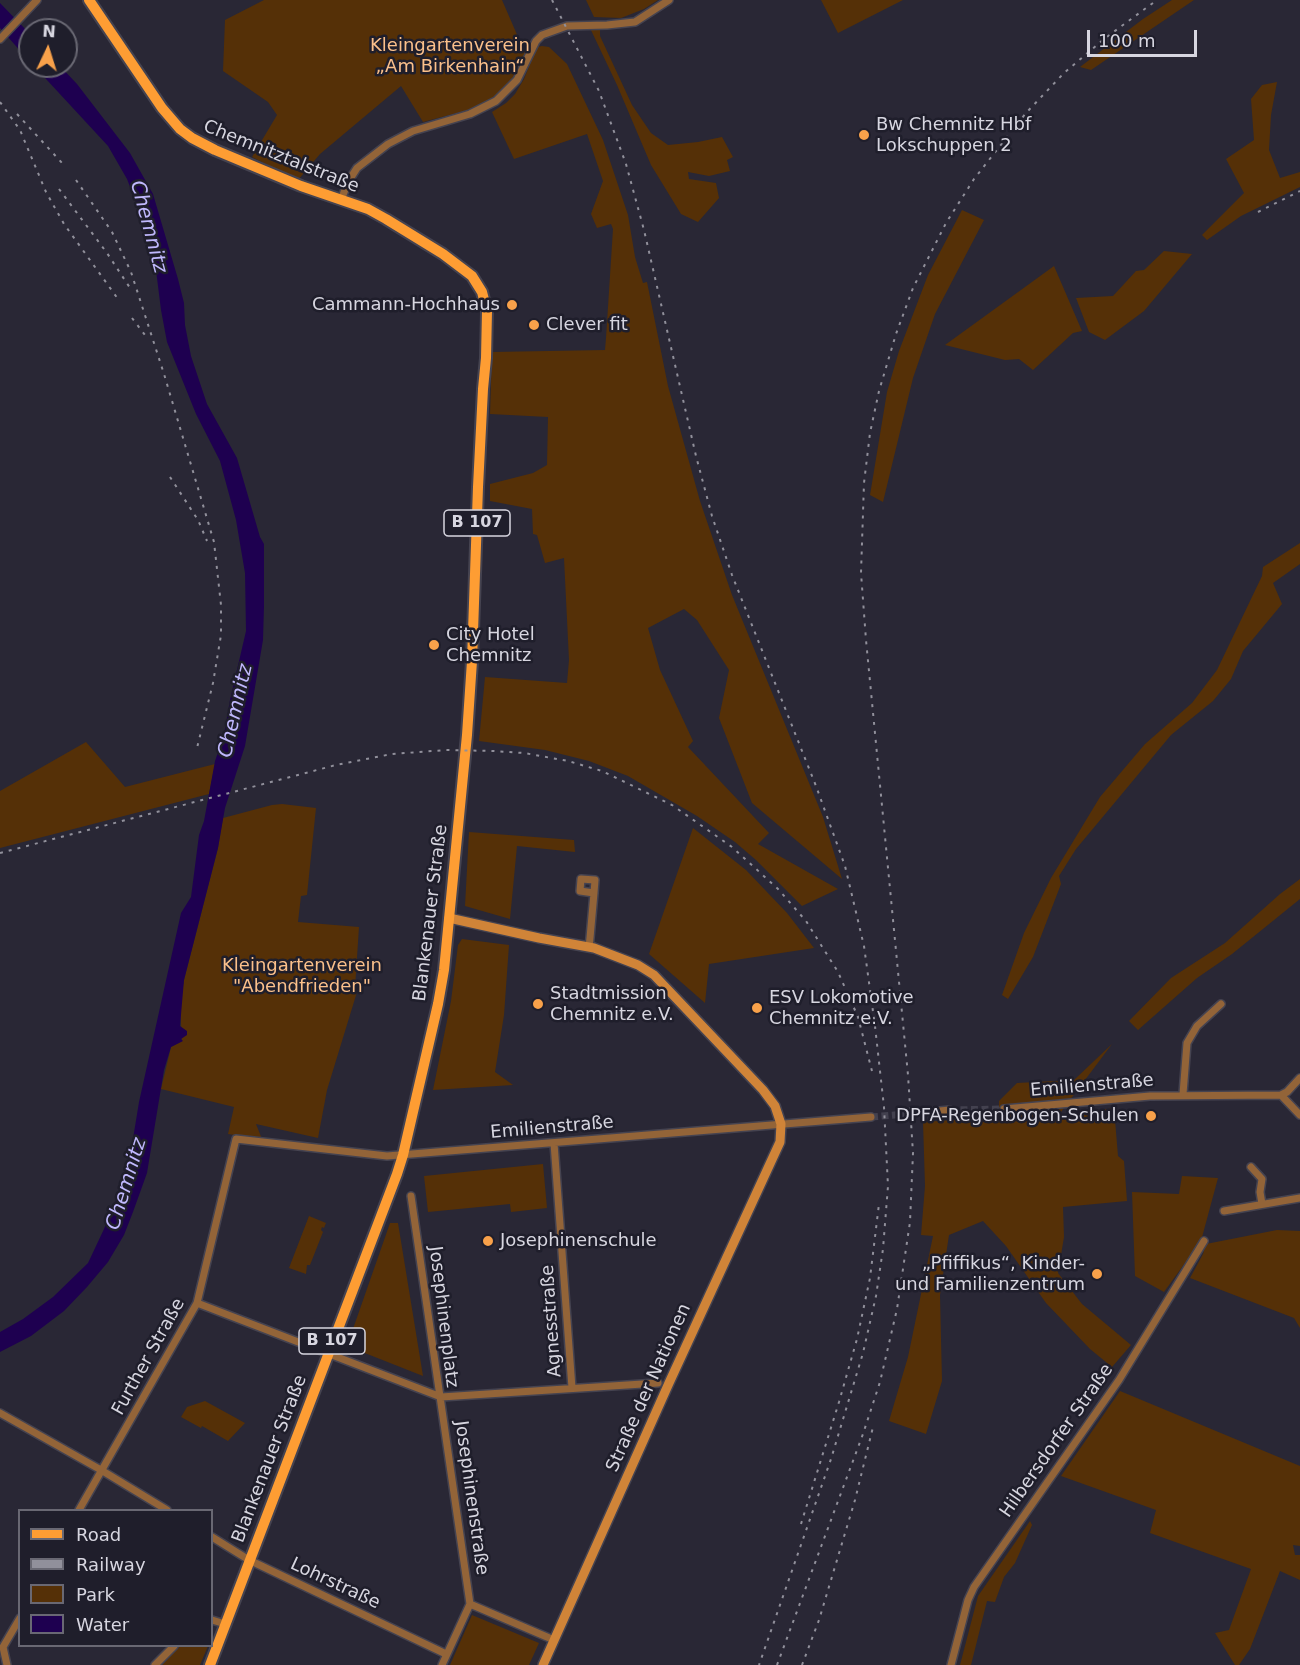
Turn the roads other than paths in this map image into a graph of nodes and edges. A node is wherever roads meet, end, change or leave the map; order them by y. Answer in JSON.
{"nodes":[{"id":1,"x":37,"y":0,"type":"edge"},
{"id":2,"x":89,"y":0,"type":"edge"},
{"id":3,"x":669,"y":0,"type":"edge"},
{"id":4,"x":1,"y":38,"type":"edge"},
{"id":5,"x":340,"y":201,"type":"junction"},
{"id":6,"x":487,"y":311,"type":"joint"},
{"id":7,"x":594,"y":893,"type":"dead end"},
{"id":8,"x":449,"y":918,"type":"junction"},
{"id":9,"x":589,"y":947,"type":"junction"},
{"id":10,"x":1221,"y":1004,"type":"dead end"},
{"id":11,"x":1300,"y":1078,"type":"edge"},
{"id":12,"x":1183,"y":1094,"type":"junction"},
{"id":13,"x":1281,"y":1095,"type":"junction"},
{"id":14,"x":1004,"y":1109,"type":"tunnel mouth"},
{"id":15,"x":950,"y":1110,"type":"tunnel mouth"},
{"id":16,"x":930,"y":1112,"type":"tunnel mouth"},
{"id":17,"x":1300,"y":1115,"type":"edge"},
{"id":18,"x":870,"y":1117,"type":"tunnel mouth"},
{"id":19,"x":781,"y":1124,"type":"junction"},
{"id":20,"x":237,"y":1138,"type":"joint"},
{"id":21,"x":554,"y":1143,"type":"junction"},
{"id":22,"x":403,"y":1155,"type":"junction"},
{"id":23,"x":1251,"y":1167,"type":"dead end"},
{"id":24,"x":411,"y":1196,"type":"dead end"},
{"id":25,"x":1300,"y":1198,"type":"edge"},
{"id":26,"x":1262,"y":1204,"type":"junction"},
{"id":27,"x":1224,"y":1211,"type":"dead end"},
{"id":28,"x":1204,"y":1241,"type":"dead end"},
{"id":29,"x":197,"y":1303,"type":"junction"},
{"id":30,"x":327,"y":1354,"type":"junction"},
{"id":31,"x":658,"y":1383,"type":"dead end"},
{"id":32,"x":572,"y":1388,"type":"junction"},
{"id":33,"x":441,"y":1397,"type":"junction"},
{"id":34,"x":0,"y":1413,"type":"edge"},
{"id":35,"x":101,"y":1470,"type":"junction"},
{"id":36,"x":80,"y":1509,"type":"edge"},
{"id":37,"x":165,"y":1509,"type":"edge"},
{"id":38,"x":213,"y":1539,"type":"edge"},
{"id":39,"x":249,"y":1560,"type":"junction"},
{"id":40,"x":470,"y":1604,"type":"junction"},
{"id":41,"x":213,"y":1620,"type":"edge"},
{"id":42,"x":18,"y":1621,"type":"edge"},
{"id":43,"x":225,"y":1624,"type":"junction"},
{"id":44,"x":554,"y":1640,"type":"junction"},
{"id":45,"x":3,"y":1641,"type":"edge"},
{"id":46,"x":173,"y":1647,"type":"edge"},
{"id":47,"x":446,"y":1654,"type":"junction"},
{"id":48,"x":7,"y":1665,"type":"edge"},
{"id":49,"x":155,"y":1665,"type":"edge"},
{"id":50,"x":210,"y":1665,"type":"edge"},
{"id":51,"x":442,"y":1665,"type":"edge"},
{"id":52,"x":543,"y":1665,"type":"edge"},
{"id":53,"x":951,"y":1665,"type":"edge"}],
"edges":[{"from":1,"to":4,"type":"street"},
{"from":2,"to":5,"type":"main road","name":"Chemnitztalstraße","number":"B 107"},
{"from":3,"to":5,"type":"street"},
{"from":5,"to":6,"type":"main road","name":"Chemnitztalstraße","number":"B 107"},
{"from":6,"to":8,"type":"main road","name":"Blankenauer Straße","number":"B 107"},
{"from":7,"to":9,"type":"street"},
{"from":8,"to":9,"type":"main road"},
{"from":8,"to":22,"type":"main road","name":"Blankenauer Straße","number":"B 107"},
{"from":9,"to":19,"type":"main road"},
{"from":10,"to":12,"type":"street"},
{"from":11,"to":13,"type":"street"},
{"from":12,"to":13,"type":"street","name":"Emilienstraße"},
{"from":12,"to":14,"type":"street","name":"Emilienstraße"},
{"from":13,"to":17,"type":"street"},
{"from":15,"to":16,"type":"street"},
{"from":18,"to":19,"type":"street","name":"Emilienstraße"},
{"from":19,"to":21,"type":"street","name":"Emilienstraße"},
{"from":19,"to":44,"type":"main road","name":"Straße der Nationen"},
{"from":20,"to":22,"type":"street","name":"Emilienstraße"},
{"from":20,"to":29,"type":"street","name":"Further Straße"},
{"from":21,"to":22,"type":"street","name":"Emilienstraße"},
{"from":21,"to":32,"type":"street","name":"Agnesstraße"},
{"from":22,"to":30,"type":"main road","name":"Blankenauer Straße","number":"B 107"},
{"from":23,"to":26,"type":"street"},
{"from":24,"to":33,"type":"street","name":"Josephinenplatz"},
{"from":25,"to":26,"type":"street"},
{"from":26,"to":27,"type":"street"},
{"from":28,"to":53,"type":"street","name":"Hilbersdorfer Straße"},
{"from":29,"to":30,"type":"street","name":"Josephinenplatz"},
{"from":29,"to":35,"type":"street","name":"Further Straße"},
{"from":30,"to":33,"type":"street","name":"Josephinenplatz"},
{"from":30,"to":39,"type":"main road","name":"Blankenauer Straße","number":"B 107"},
{"from":31,"to":32,"type":"street"},
{"from":32,"to":33,"type":"street"},
{"from":33,"to":40,"type":"street","name":"Josephinenstraße"},
{"from":34,"to":35,"type":"street"},
{"from":35,"to":36,"type":"street","name":"Further Straße"},
{"from":35,"to":37,"type":"street"},
{"from":38,"to":39,"type":"street","name":"Lohrstraße"},
{"from":39,"to":43,"type":"main road","number":"B 107"},
{"from":39,"to":47,"type":"street","name":"Lohrstraße"},
{"from":40,"to":44,"type":"street"},
{"from":40,"to":47,"type":"street"},
{"from":41,"to":43,"type":"street"},
{"from":42,"to":45,"type":"street"},
{"from":43,"to":50,"type":"main road","number":"B 107"},
{"from":44,"to":52,"type":"main road","name":"Straße der Nationen"},
{"from":45,"to":48,"type":"street"},
{"from":46,"to":49,"type":"street"},
{"from":47,"to":51,"type":"street"}]}
